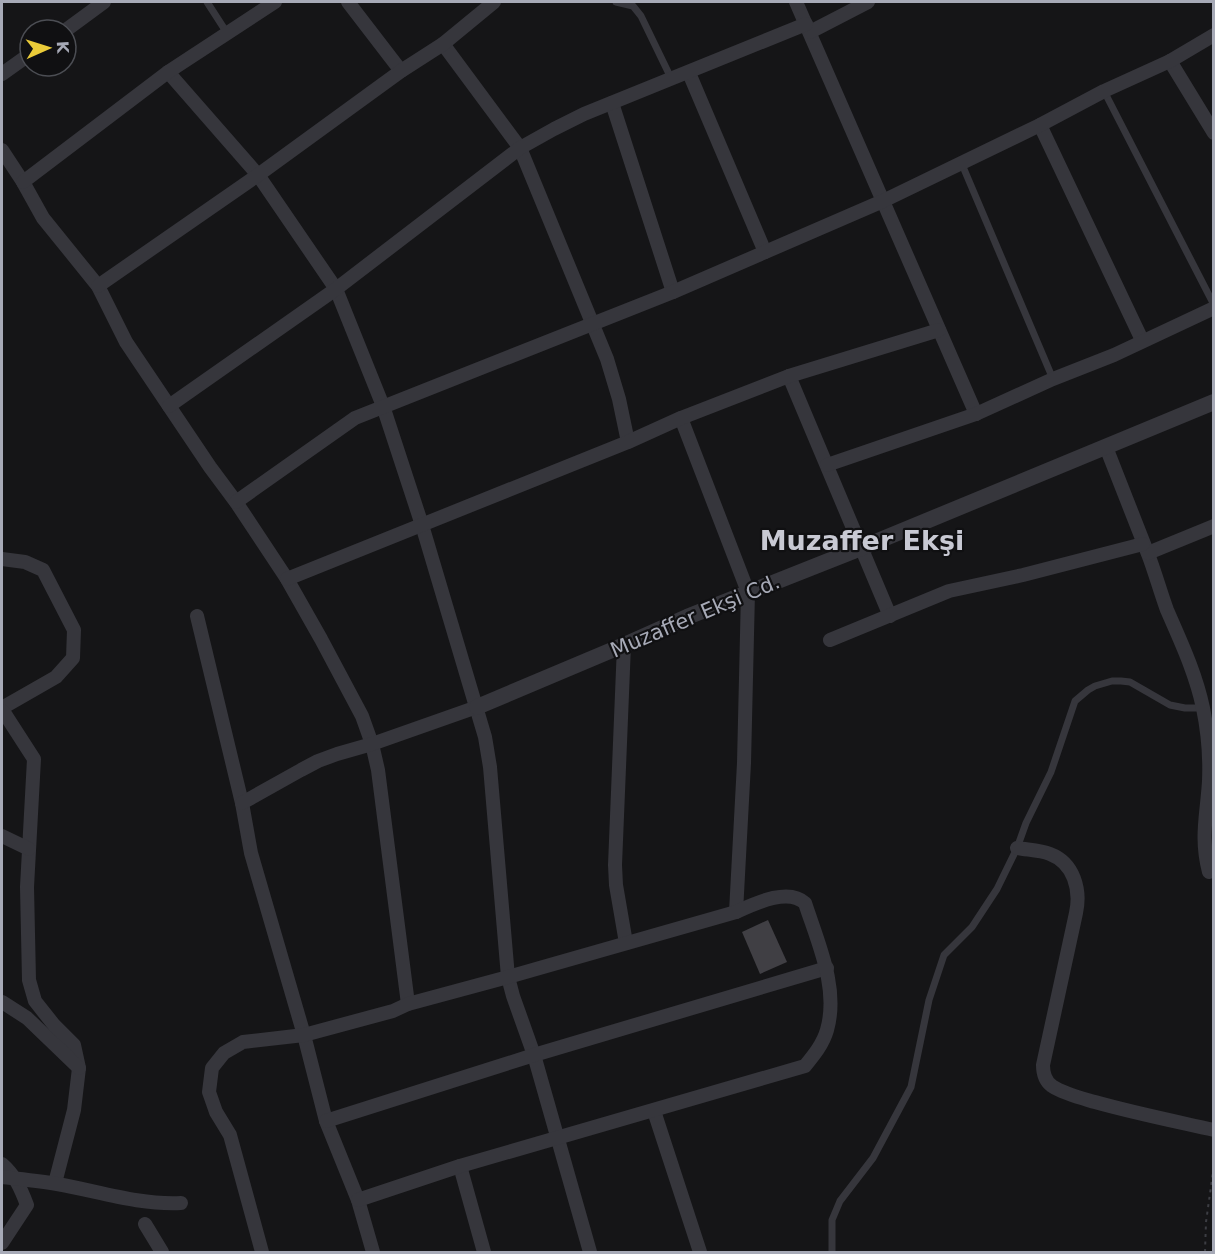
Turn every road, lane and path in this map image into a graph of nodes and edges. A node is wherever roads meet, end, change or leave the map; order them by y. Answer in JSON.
{"nodes":[{"id":1,"x":104,"y":2,"type":"edge"},
{"id":2,"x":207,"y":2,"type":"edge"},
{"id":3,"x":275,"y":2,"type":"edge"},
{"id":4,"x":348,"y":2,"type":"edge"},
{"id":5,"x":494,"y":2,"type":"edge"},
{"id":6,"x":616,"y":2,"type":"edge"},
{"id":7,"x":796,"y":2,"type":"edge"},
{"id":8,"x":868,"y":2,"type":"edge"},
{"id":9,"x":78,"y":21,"type":"edge"},
{"id":10,"x":808,"y":28,"type":"junction"},
{"id":11,"x":227,"y":33,"type":"junction"},
{"id":12,"x":1214,"y":35,"type":"edge"},
{"id":13,"x":443,"y":44,"type":"junction"},
{"id":14,"x":1170,"y":61,"type":"junction"},
{"id":15,"x":18,"y":63,"type":"edge"},
{"id":16,"x":401,"y":71,"type":"junction"},
{"id":17,"x":168,"y":72,"type":"junction"},
{"id":18,"x":689,"y":73,"type":"junction"},
{"id":19,"x":2,"y":74,"type":"edge"},
{"id":20,"x":671,"y":79,"type":"junction"},
{"id":21,"x":1104,"y":91,"type":"junction"},
{"id":22,"x":612,"y":103,"type":"junction"},
{"id":23,"x":1040,"y":125,"type":"junction"},
{"id":24,"x":1214,"y":134,"type":"edge"},
{"id":25,"x":520,"y":148,"type":"junction"},
{"id":26,"x":2,"y":150,"type":"edge"},
{"id":27,"x":961,"y":162,"type":"junction"},
{"id":28,"x":258,"y":175,"type":"junction"},
{"id":29,"x":23,"y":182,"type":"junction"},
{"id":30,"x":883,"y":201,"type":"junction"},
{"id":31,"x":765,"y":252,"type":"junction"},
{"id":32,"x":98,"y":286,"type":"junction"},
{"id":33,"x":336,"y":289,"type":"junction"},
{"id":34,"x":673,"y":292,"type":"junction"},
{"id":35,"x":1214,"y":306,"type":"edge"},
{"id":36,"x":592,"y":323,"type":"junction"},
{"id":37,"x":939,"y":330,"type":"junction"},
{"id":38,"x":1142,"y":340,"type":"junction"},
{"id":39,"x":789,"y":376,"type":"junction"},
{"id":40,"x":1053,"y":379,"type":"junction"},
{"id":41,"x":1214,"y":402,"type":"edge"},
{"id":42,"x":169,"y":406,"type":"junction"},
{"id":43,"x":383,"y":406,"type":"junction"},
{"id":44,"x":976,"y":414,"type":"junction"},
{"id":45,"x":681,"y":418,"type":"junction"},
{"id":46,"x":628,"y":442,"type":"junction"},
{"id":47,"x":1106,"y":447,"type":"junction"},
{"id":48,"x":827,"y":465,"type":"junction"},
{"id":49,"x":236,"y":502,"type":"junction"},
{"id":50,"x":422,"y":525,"type":"junction"},
{"id":51,"x":1214,"y":526,"type":"edge"},
{"id":52,"x":861,"y":548,"type":"junction"},
{"id":53,"x":1145,"y":549,"type":"junction"},
{"id":54,"x":2,"y":559,"type":"edge"},
{"id":55,"x":287,"y":579,"type":"junction"},
{"id":56,"x":748,"y":592,"type":"junction"},
{"id":57,"x":197,"y":616,"type":"dead end"},
{"id":58,"x":890,"y":616,"type":"junction"},
{"id":59,"x":830,"y":640,"type":"dead end"},
{"id":60,"x":624,"y":645,"type":"junction"},
{"id":61,"x":477,"y":707,"type":"junction"},
{"id":62,"x":1203,"y":708,"type":"junction"},
{"id":63,"x":2,"y":710,"type":"edge"},
{"id":64,"x":372,"y":744,"type":"junction"},
{"id":65,"x":242,"y":803,"type":"junction"},
{"id":66,"x":2,"y":836,"type":"edge"},
{"id":67,"x":1017,"y":848,"type":"junction"},
{"id":68,"x":29,"y":849,"type":"junction"},
{"id":69,"x":1209,"y":872,"type":"dead end"},
{"id":70,"x":736,"y":912,"type":"junction"},
{"id":71,"x":626,"y":943,"type":"junction"},
{"id":72,"x":827,"y":968,"type":"junction"},
{"id":73,"x":508,"y":977,"type":"junction"},
{"id":74,"x":2,"y":1002,"type":"edge"},
{"id":75,"x":408,"y":1004,"type":"junction"},
{"id":76,"x":304,"y":1035,"type":"junction"},
{"id":77,"x":534,"y":1055,"type":"junction"},
{"id":78,"x":79,"y":1068,"type":"junction"},
{"id":79,"x":654,"y":1110,"type":"junction"},
{"id":80,"x":326,"y":1121,"type":"junction"},
{"id":81,"x":1214,"y":1130,"type":"edge"},
{"id":82,"x":558,"y":1139,"type":"junction"},
{"id":83,"x":2,"y":1164,"type":"edge"},
{"id":84,"x":1214,"y":1165,"type":"edge"},
{"id":85,"x":460,"y":1166,"type":"junction"},
{"id":86,"x":8,"y":1178,"type":"edge"},
{"id":87,"x":55,"y":1183,"type":"junction"},
{"id":88,"x":358,"y":1200,"type":"junction"},
{"id":89,"x":180,"y":1203,"type":"dead end"},
{"id":90,"x":145,"y":1224,"type":"dead end"},
{"id":91,"x":2,"y":1243,"type":"edge"},
{"id":92,"x":162,"y":1252,"type":"edge"},
{"id":93,"x":262,"y":1252,"type":"edge"},
{"id":94,"x":373,"y":1252,"type":"edge"},
{"id":95,"x":484,"y":1252,"type":"edge"},
{"id":96,"x":590,"y":1252,"type":"edge"},
{"id":97,"x":700,"y":1252,"type":"edge"},
{"id":98,"x":832,"y":1252,"type":"edge"},
{"id":99,"x":1205,"y":1252,"type":"edge"}],
"edges":[{"from":1,"to":9,"type":"street"},
{"from":2,"to":11,"type":"lane"},
{"from":3,"to":11,"type":"street"},
{"from":4,"to":16,"type":"street"},
{"from":5,"to":13,"type":"street"},
{"from":6,"to":20,"type":"lane"},
{"from":7,"to":10,"type":"street"},
{"from":8,"to":10,"type":"street"},
{"from":10,"to":18,"type":"street"},
{"from":10,"to":30,"type":"street"},
{"from":11,"to":17,"type":"street"},
{"from":12,"to":14,"type":"street"},
{"from":13,"to":16,"type":"street"},
{"from":13,"to":25,"type":"street"},
{"from":14,"to":21,"type":"street"},
{"from":14,"to":24,"type":"street"},
{"from":15,"to":19,"type":"street"},
{"from":16,"to":28,"type":"street"},
{"from":17,"to":28,"type":"street"},
{"from":17,"to":29,"type":"street"},
{"from":18,"to":20,"type":"street"},
{"from":18,"to":31,"type":"street"},
{"from":20,"to":22,"type":"street"},
{"from":21,"to":23,"type":"street"},
{"from":21,"to":35,"type":"lane"},
{"from":22,"to":25,"type":"street"},
{"from":22,"to":34,"type":"street"},
{"from":23,"to":27,"type":"street"},
{"from":23,"to":38,"type":"street"},
{"from":25,"to":33,"type":"street"},
{"from":25,"to":36,"type":"street"},
{"from":26,"to":29,"type":"street"},
{"from":27,"to":30,"type":"street"},
{"from":27,"to":40,"type":"lane"},
{"from":28,"to":32,"type":"street"},
{"from":28,"to":33,"type":"street"},
{"from":29,"to":32,"type":"street"},
{"from":30,"to":31,"type":"street"},
{"from":30,"to":37,"type":"street"},
{"from":31,"to":34,"type":"street"},
{"from":32,"to":42,"type":"street"},
{"from":33,"to":42,"type":"street"},
{"from":33,"to":43,"type":"street"},
{"from":34,"to":36,"type":"street"},
{"from":35,"to":38,"type":"street"},
{"from":36,"to":43,"type":"street"},
{"from":36,"to":46,"type":"street"},
{"from":37,"to":39,"type":"street"},
{"from":37,"to":44,"type":"street"},
{"from":38,"to":40,"type":"street"},
{"from":39,"to":45,"type":"street"},
{"from":39,"to":48,"type":"street"},
{"from":40,"to":44,"type":"street"},
{"from":41,"to":47,"type":"street","name":"Muzaffer Ekşi Cd."},
{"from":42,"to":49,"type":"street"},
{"from":43,"to":49,"type":"street"},
{"from":43,"to":50,"type":"street"},
{"from":44,"to":48,"type":"street"},
{"from":45,"to":46,"type":"street"},
{"from":45,"to":56,"type":"street"},
{"from":46,"to":50,"type":"street"},
{"from":47,"to":52,"type":"street","name":"Muzaffer Ekşi Cd."},
{"from":47,"to":53,"type":"street"},
{"from":48,"to":52,"type":"street"},
{"from":49,"to":55,"type":"street"},
{"from":50,"to":55,"type":"street"},
{"from":50,"to":61,"type":"street"},
{"from":51,"to":53,"type":"street"},
{"from":52,"to":56,"type":"street","name":"Muzaffer Ekşi Cd."},
{"from":52,"to":58,"type":"street"},
{"from":53,"to":58,"type":"street"},
{"from":53,"to":62,"type":"street"},
{"from":54,"to":63,"type":"street"},
{"from":55,"to":64,"type":"street"},
{"from":56,"to":60,"type":"street","name":"Muzaffer Ekşi Cd."},
{"from":56,"to":70,"type":"street"},
{"from":57,"to":65,"type":"street"},
{"from":58,"to":59,"type":"street"},
{"from":60,"to":61,"type":"street","name":"Muzaffer Ekşi Cd."},
{"from":60,"to":71,"type":"street"},
{"from":61,"to":64,"type":"street"},
{"from":61,"to":73,"type":"street"},
{"from":62,"to":67,"type":"lane"},
{"from":62,"to":69,"type":"street"},
{"from":63,"to":68,"type":"street"},
{"from":64,"to":65,"type":"street"},
{"from":64,"to":75,"type":"street"},
{"from":65,"to":76,"type":"street"},
{"from":66,"to":68,"type":"street"},
{"from":67,"to":81,"type":"street"},
{"from":67,"to":98,"type":"lane"},
{"from":68,"to":78,"type":"street"},
{"from":70,"to":71,"type":"street"},
{"from":70,"to":72,"type":"street"},
{"from":71,"to":73,"type":"street"},
{"from":72,"to":77,"type":"street"},
{"from":72,"to":79,"type":"street"},
{"from":73,"to":75,"type":"street"},
{"from":73,"to":77,"type":"street"},
{"from":74,"to":78,"type":"street"},
{"from":75,"to":76,"type":"street"},
{"from":76,"to":80,"type":"street"},
{"from":76,"to":93,"type":"street"},
{"from":77,"to":80,"type":"street"},
{"from":77,"to":82,"type":"street"},
{"from":78,"to":87,"type":"street"},
{"from":79,"to":82,"type":"street"},
{"from":79,"to":97,"type":"street"},
{"from":80,"to":88,"type":"street"},
{"from":82,"to":85,"type":"street"},
{"from":82,"to":96,"type":"street"},
{"from":83,"to":86,"type":"street"},
{"from":84,"to":99,"type":"path"},
{"from":85,"to":88,"type":"street"},
{"from":85,"to":95,"type":"street"},
{"from":86,"to":87,"type":"street"},
{"from":86,"to":91,"type":"street"},
{"from":87,"to":89,"type":"street"},
{"from":88,"to":94,"type":"street"},
{"from":90,"to":92,"type":"street"}]}
